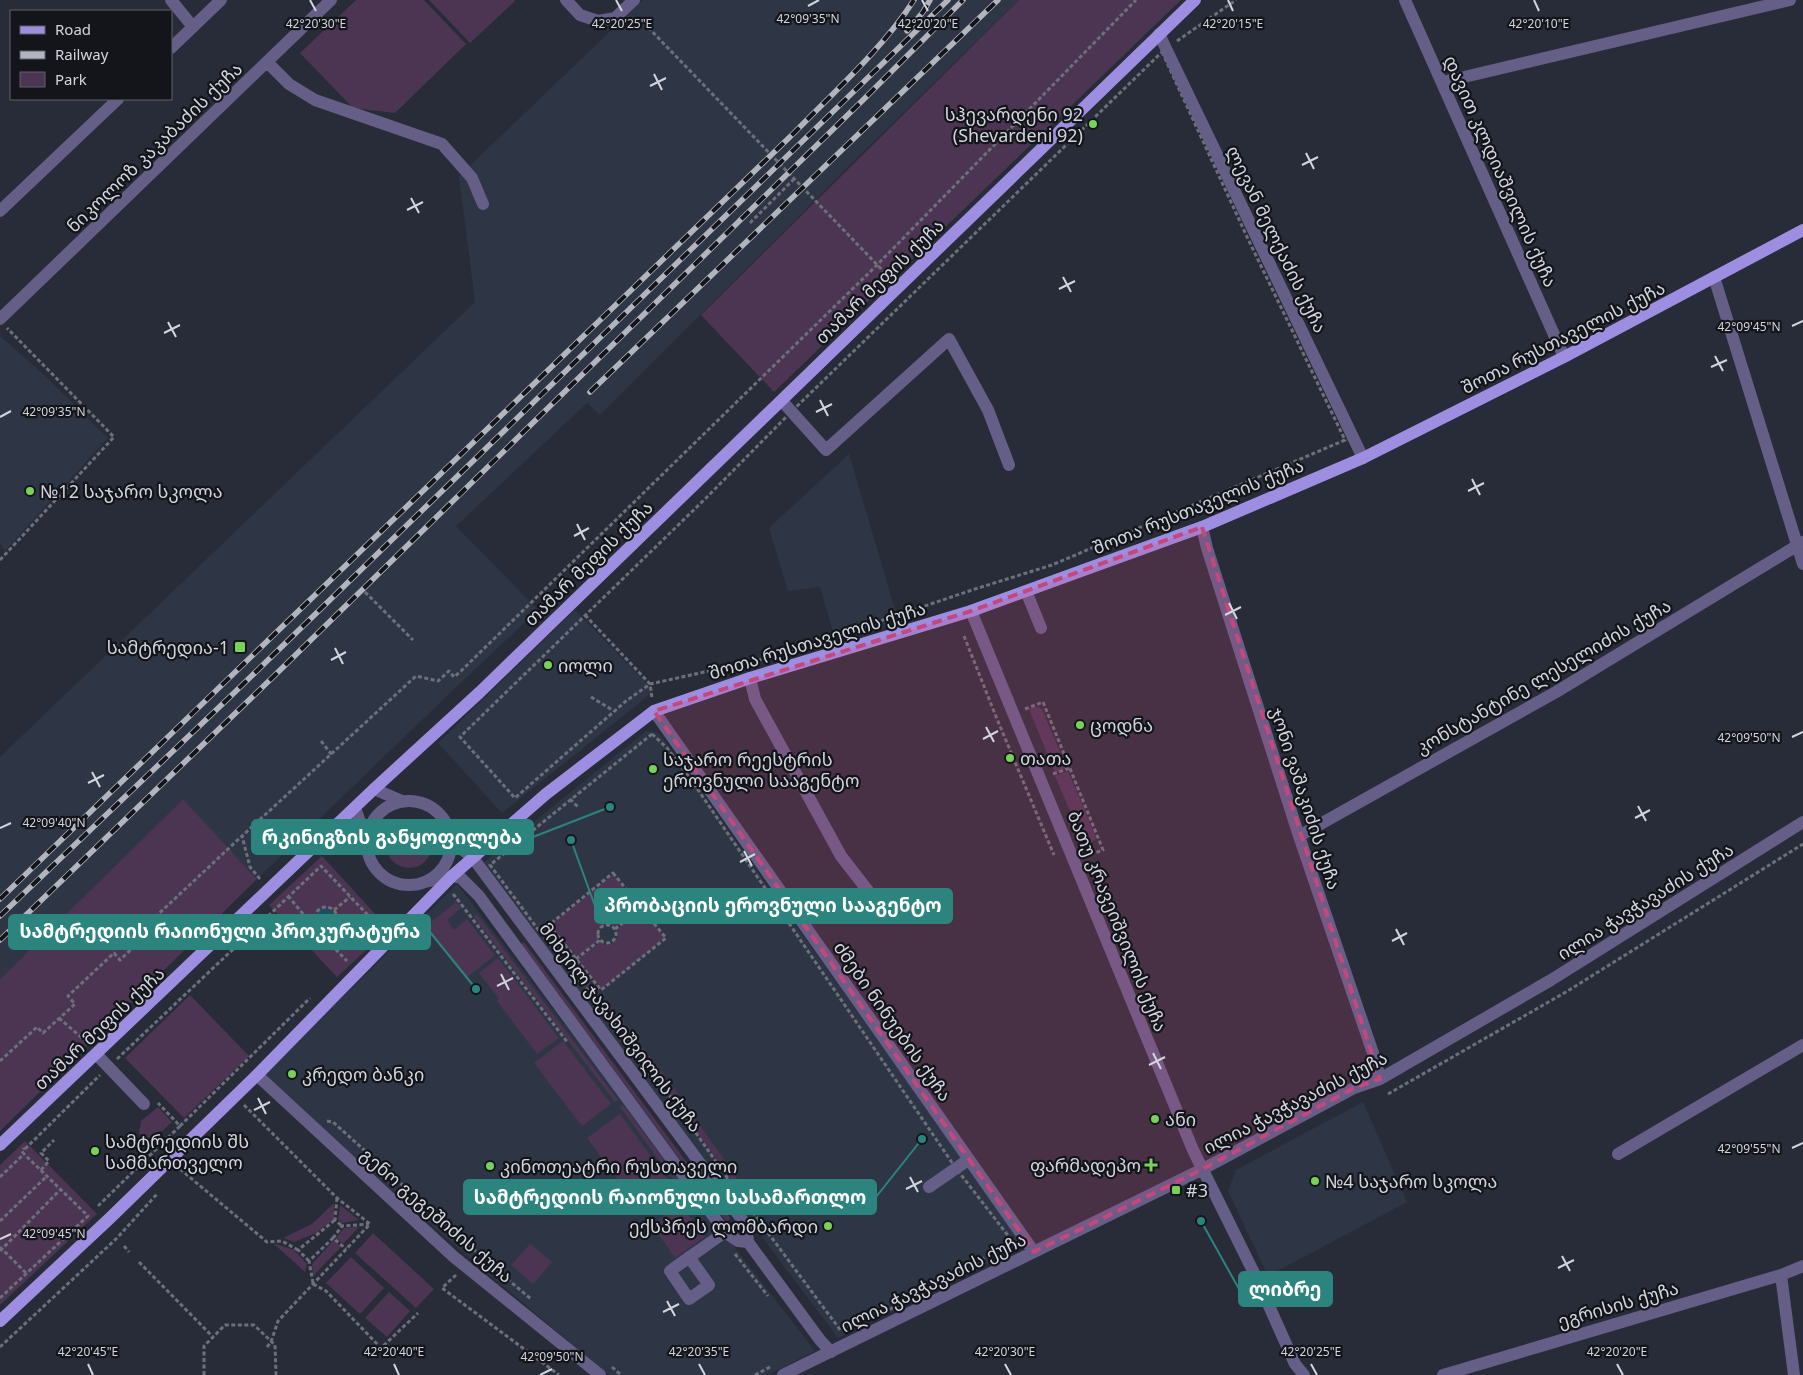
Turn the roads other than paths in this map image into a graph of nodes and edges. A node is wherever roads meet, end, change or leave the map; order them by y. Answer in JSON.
{"nodes":[{"id":1,"x":171,"y":0,"type":"edge"},
{"id":2,"x":221,"y":0,"type":"edge"},
{"id":3,"x":331,"y":0,"type":"edge"},
{"id":4,"x":566,"y":0,"type":"edge"},
{"id":5,"x":634,"y":0,"type":"edge"},
{"id":6,"x":1195,"y":0,"type":"edge"},
{"id":7,"x":1405,"y":0,"type":"edge"},
{"id":8,"x":1790,"y":0,"type":"edge"},
{"id":9,"x":193,"y":27,"type":"junction"},
{"id":10,"x":1159,"y":34,"type":"junction"},
{"id":11,"x":172,"y":47,"type":"edge"},
{"id":12,"x":267,"y":62,"type":"junction"},
{"id":13,"x":1443,"y":82,"type":"junction"},
{"id":14,"x":117,"y":100,"type":"edge"},
{"id":15,"x":483,"y":204,"type":"dead end"},
{"id":16,"x":0,"y":211,"type":"edge"},
{"id":17,"x":1803,"y":230,"type":"edge"},
{"id":18,"x":1714,"y":277,"type":"junction"},
{"id":19,"x":3,"y":323,"type":"edge"},
{"id":20,"x":1564,"y":357,"type":"junction"},
{"id":21,"x":782,"y":401,"type":"junction"},
{"id":22,"x":1363,"y":458,"type":"junction"},
{"id":23,"x":1009,"y":465,"type":"dead end"},
{"id":24,"x":1202,"y":527,"type":"junction"},
{"id":25,"x":1800,"y":544,"type":"edge"},
{"id":26,"x":1803,"y":564,"type":"edge"},
{"id":27,"x":1026,"y":591,"type":"junction"},
{"id":28,"x":971,"y":611,"type":"junction"},
{"id":29,"x":1041,"y":628,"type":"dead end"},
{"id":30,"x":750,"y":678,"type":"junction"},
{"id":31,"x":654,"y":711,"type":"junction"},
{"id":32,"x":374,"y":789,"type":"junction"},
{"id":33,"x":402,"y":801,"type":"junction"},
{"id":34,"x":356,"y":808,"type":"junction"},
{"id":35,"x":1803,"y":822,"type":"edge"},
{"id":36,"x":1299,"y":836,"type":"junction"},
{"id":37,"x":367,"y":841,"type":"junction"},
{"id":38,"x":452,"y":841,"type":"junction"},
{"id":39,"x":473,"y":858,"type":"junction"},
{"id":40,"x":452,"y":876,"type":"junction"},
{"id":41,"x":425,"y":882,"type":"junction"},
{"id":42,"x":872,"y":896,"type":"dead end"},
{"id":43,"x":1803,"y":1045,"type":"edge"},
{"id":44,"x":97,"y":1053,"type":"junction"},
{"id":45,"x":257,"y":1076,"type":"junction"},
{"id":46,"x":1380,"y":1079,"type":"junction"},
{"id":47,"x":150,"y":1102,"type":"road end"},
{"id":48,"x":0,"y":1145,"type":"edge"},
{"id":49,"x":1618,"y":1154,"type":"dead end"},
{"id":50,"x":968,"y":1160,"type":"junction"},
{"id":51,"x":1203,"y":1169,"type":"junction"},
{"id":52,"x":929,"y":1187,"type":"dead end"},
{"id":53,"x":725,"y":1232,"type":"junction"},
{"id":54,"x":748,"y":1242,"type":"junction"},
{"id":55,"x":1034,"y":1252,"type":"junction"},
{"id":56,"x":689,"y":1257,"type":"dead end"},
{"id":57,"x":1803,"y":1266,"type":"edge"},
{"id":58,"x":1781,"y":1275,"type":"junction"},
{"id":59,"x":0,"y":1321,"type":"edge"},
{"id":60,"x":831,"y":1352,"type":"junction"},
{"id":61,"x":600,"y":1375,"type":"edge"},
{"id":62,"x":783,"y":1375,"type":"edge"},
{"id":63,"x":1304,"y":1375,"type":"edge"},
{"id":64,"x":1444,"y":1375,"type":"edge"},
{"id":65,"x":1794,"y":1375,"type":"edge"}],
"edges":[{"from":1,"to":9,"type":"street"},
{"from":2,"to":9,"type":"street"},
{"from":3,"to":12,"type":"street","name":"ნიკოლოზ კაკაბაძის ქუჩა"},
{"from":4,"to":5,"type":"street"},
{"from":6,"to":10,"type":"main road","name":"თამარ მეფის ქუჩა"},
{"from":7,"to":13,"type":"street","name":"დავით კლდიაშვილის ქუჩა"},
{"from":8,"to":13,"type":"street"},
{"from":9,"to":11,"type":"street"},
{"from":10,"to":21,"type":"main road","name":"თამარ მეფის ქუჩა"},
{"from":10,"to":22,"type":"street","name":"ლევან მელქაძის ქუჩა"},
{"from":12,"to":15,"type":"street"},
{"from":12,"to":19,"type":"street","name":"ნიკოლოზ კაკაბაძის ქუჩა"},
{"from":13,"to":20,"type":"street","name":"დავით კლდიაშვილის ქუჩა"},
{"from":14,"to":16,"type":"street"},
{"from":17,"to":18,"type":"main road","name":"შოთა რუსთაველის ქუჩა"},
{"from":18,"to":20,"type":"main road","name":"შოთა რუსთაველის ქუჩა"},
{"from":18,"to":25,"type":"street"},
{"from":20,"to":22,"type":"main road","name":"შოთა რუსთაველის ქუჩა"},
{"from":21,"to":23,"type":"street"},
{"from":21,"to":32,"type":"main road","name":"თამარ მეფის ქუჩა"},
{"from":22,"to":24,"type":"main road","name":"შოთა რუსთაველის ქუჩა"},
{"from":24,"to":27,"type":"main road","name":"შოთა რუსთაველის ქუჩა"},
{"from":24,"to":36,"type":"street","name":"ჯონი ვაშაკიძის ქუჩა"},
{"from":25,"to":26,"type":"street"},
{"from":25,"to":36,"type":"street","name":"კონსტანტინე ლესელიძის ქუჩა"},
{"from":27,"to":28,"type":"main road","name":"შოთა რუსთაველის ქუჩა"},
{"from":27,"to":29,"type":"street"},
{"from":28,"to":30,"type":"main road","name":"შოთა რუსთაველის ქუჩა"},
{"from":28,"to":51,"type":"street","name":"ბათუ კრავეიშვილის ქუჩა"},
{"from":30,"to":31,"type":"main road","name":"შოთა რუსთაველის ქუჩა"},
{"from":30,"to":42,"type":"street"},
{"from":31,"to":39,"type":"main road","name":"შოთა რუსთაველის ქუჩა"},
{"from":31,"to":50,"type":"street","name":"ძმები ნინუების ქუჩა"},
{"from":32,"to":33,"type":"street"},
{"from":32,"to":34,"type":"main road","name":"თამარ მეფის ქუჩა"},
{"from":33,"to":37,"type":"street"},
{"from":33,"to":38,"type":"street"},
{"from":34,"to":37,"type":"street"},
{"from":34,"to":44,"type":"main road","name":"თამარ მეფის ქუჩა"},
{"from":35,"to":46,"type":"street","name":"ილია ჭავჭავაძის ქუჩა"},
{"from":36,"to":46,"type":"street","name":"ჯონი ვაშაკიძის ქუჩა"},
{"from":37,"to":41,"type":"street"},
{"from":38,"to":39,"type":"street","name":"მიხეილ ჯავახიშვილის ქუჩა"},
{"from":38,"to":41,"type":"street"},
{"from":39,"to":40,"type":"main road","name":"შოთა რუსთაველის ქუჩა"},
{"from":39,"to":54,"type":"street","name":"მიხეილ ჯავახიშვილის ქუჩა"},
{"from":40,"to":41,"type":"street"},
{"from":40,"to":45,"type":"main road","name":"შოთა რუსთაველის ქუჩა"},
{"from":40,"to":53,"type":"street","name":"მიხეილ ჯავახიშვილის ქუჩა"},
{"from":43,"to":49,"type":"street"},
{"from":44,"to":47,"type":"street"},
{"from":44,"to":48,"type":"main road","name":"თამარ მეფის ქუჩა"},
{"from":45,"to":59,"type":"main road","name":"შოთა რუსთაველის ქუჩა"},
{"from":45,"to":61,"type":"street","name":"გენო გეგეშიძის ქუჩა"},
{"from":46,"to":51,"type":"street","name":"ილია ჭავჭავაძის ქუჩა"},
{"from":50,"to":52,"type":"street"},
{"from":50,"to":55,"type":"street","name":"ძმები ნინუების ქუჩა"},
{"from":51,"to":55,"type":"street","name":"ილია ჭავჭავაძის ქუჩა"},
{"from":51,"to":63,"type":"street","name":"ბათუ კრავეიშვილის ქუჩა"},
{"from":53,"to":54,"type":"street","name":"მიხეილ ჯავახიშვილის ქუჩა"},
{"from":53,"to":56,"type":"street"},
{"from":54,"to":60,"type":"street","name":"მიხეილ ჯავახიშვილის ქუჩა"},
{"from":55,"to":60,"type":"street","name":"ილია ჭავჭავაძის ქუჩა"},
{"from":57,"to":58,"type":"street","name":"ეგრისის ქუჩა"},
{"from":58,"to":64,"type":"street","name":"ეგრისის ქუჩა"},
{"from":58,"to":65,"type":"street"},
{"from":60,"to":62,"type":"street","name":"ილია ჭავჭავაძის ქუჩა"}]}
